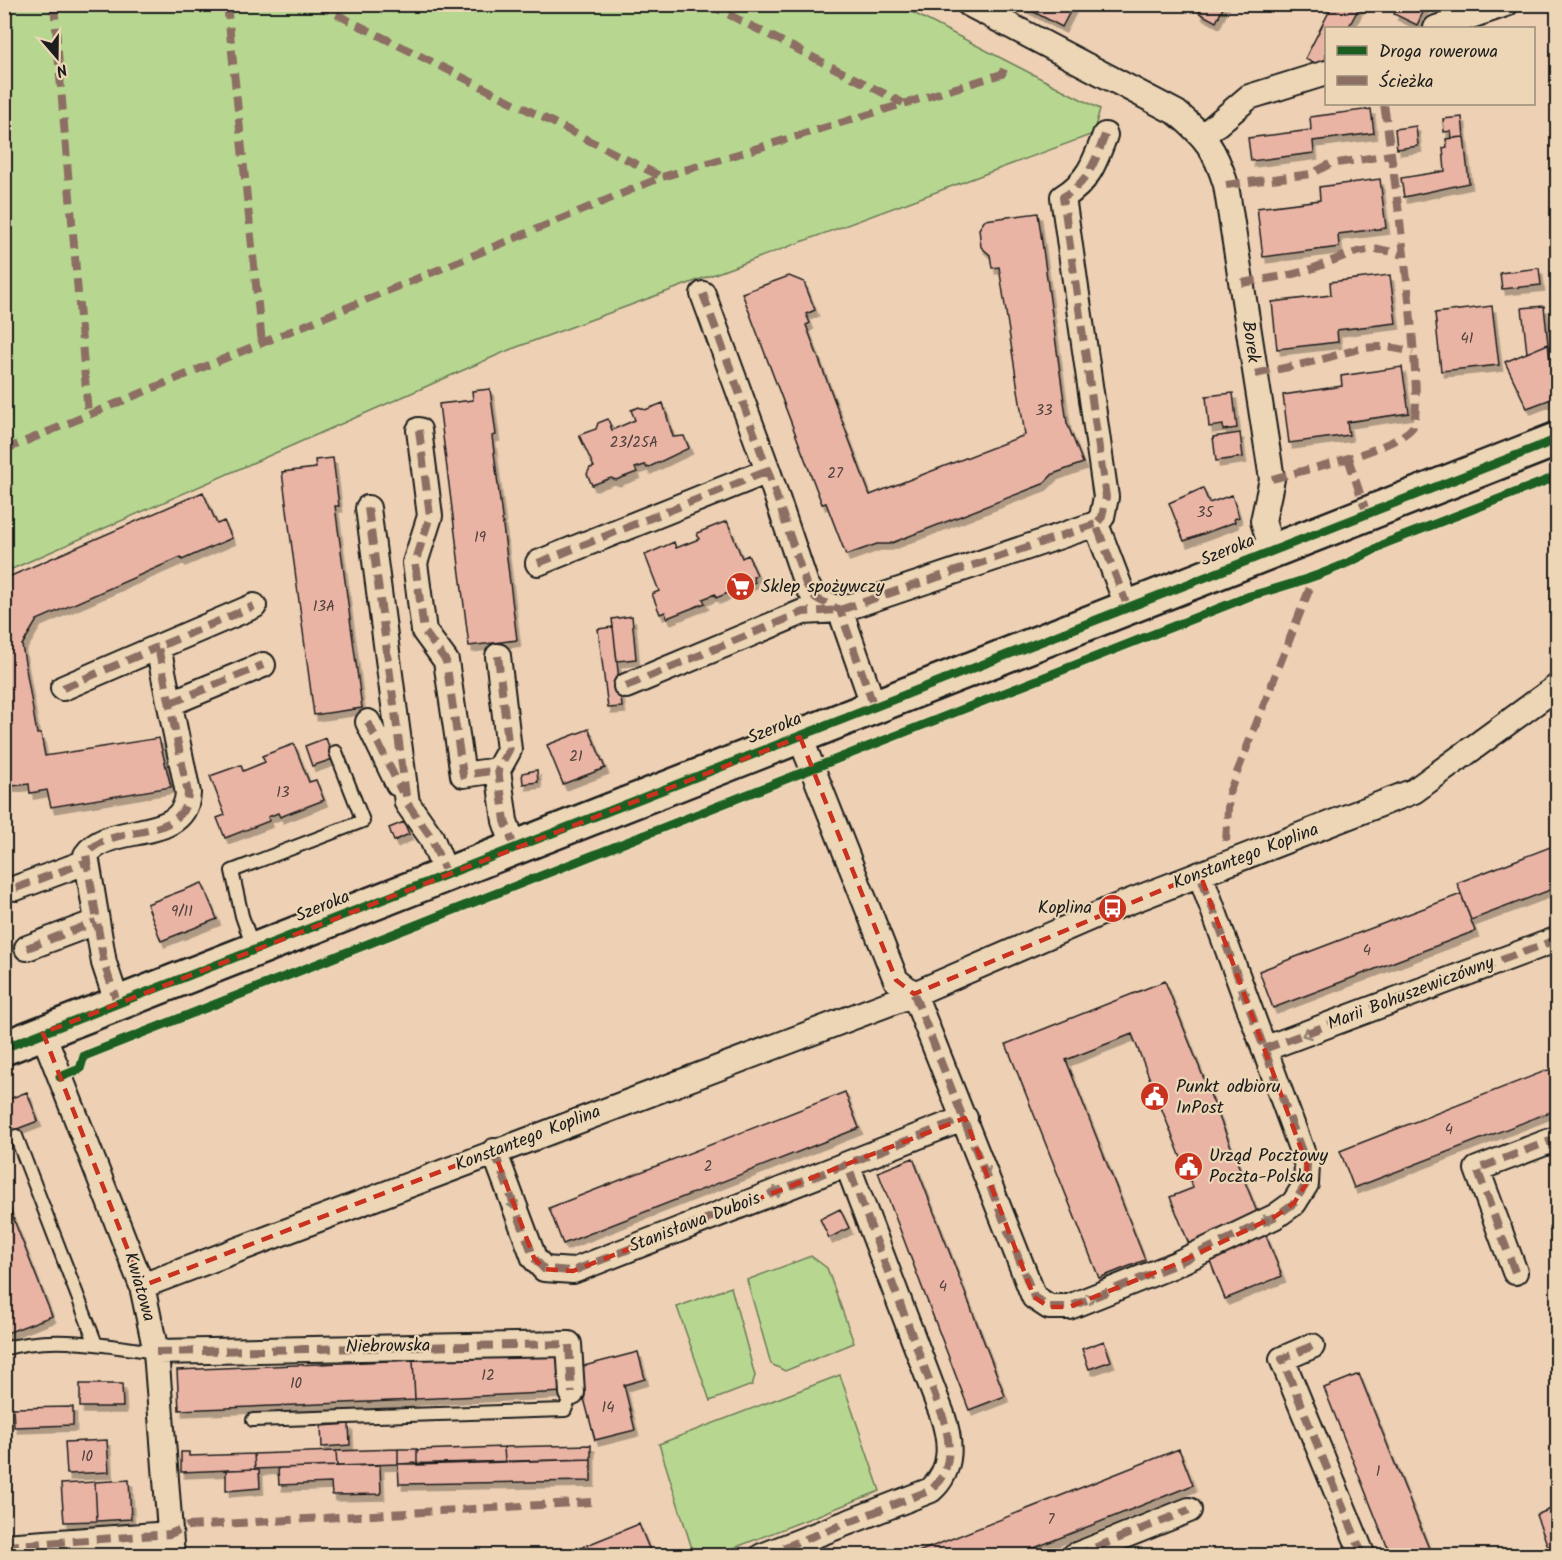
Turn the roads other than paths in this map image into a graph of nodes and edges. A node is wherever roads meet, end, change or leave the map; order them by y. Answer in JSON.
{"nodes":[{"id":1,"x":969,"y":4,"type":"edge"},
{"id":2,"x":1506,"y":4,"type":"edge"},
{"id":3,"x":1439,"y":27,"type":"edge"},
{"id":4,"x":1325,"y":74,"type":"edge"},
{"id":5,"x":1105,"y":135,"type":"dead end"},
{"id":6,"x":1203,"y":136,"type":"junction"},
{"id":7,"x":704,"y":294,"type":"dead end"},
{"id":8,"x":419,"y":430,"type":"dead end"},
{"id":9,"x":1557,"y":439,"type":"edge"},
{"id":10,"x":768,"y":471,"type":"junction"},
{"id":11,"x":368,"y":508,"type":"dead end"},
{"id":12,"x":1096,"y":524,"type":"junction"},
{"id":13,"x":1272,"y":551,"type":"junction"},
{"id":14,"x":538,"y":563,"type":"dead end"},
{"id":15,"x":254,"y":606,"type":"dead end"},
{"id":16,"x":1128,"y":608,"type":"junction"},
{"id":17,"x":840,"y":610,"type":"junction"},
{"id":18,"x":158,"y":647,"type":"junction"},
{"id":19,"x":498,"y":656,"type":"dead end"},
{"id":20,"x":264,"y":665,"type":"dead end"},
{"id":21,"x":626,"y":686,"type":"dead end"},
{"id":22,"x":1557,"y":686,"type":"edge"},
{"id":23,"x":63,"y":688,"type":"dead end"},
{"id":24,"x":171,"y":703,"type":"junction"},
{"id":25,"x":874,"y":707,"type":"junction"},
{"id":26,"x":368,"y":722,"type":"dead end"},
{"id":27,"x":800,"y":737,"type":"junction"},
{"id":28,"x":336,"y":752,"type":"dead end"},
{"id":29,"x":498,"y":770,"type":"junction"},
{"id":30,"x":407,"y":803,"type":"junction"},
{"id":31,"x":515,"y":849,"type":"junction"},
{"id":32,"x":86,"y":862,"type":"junction"},
{"id":33,"x":1200,"y":874,"type":"junction"},
{"id":34,"x":447,"y":876,"type":"junction"},
{"id":35,"x":16,"y":888,"type":"dead end"},
{"id":36,"x":96,"y":922,"type":"junction"},
{"id":37,"x":1557,"y":939,"type":"edge"},
{"id":38,"x":27,"y":948,"type":"dead end"},
{"id":39,"x":254,"y":952,"type":"junction"},
{"id":40,"x":914,"y":994,"type":"junction"},
{"id":41,"x":118,"y":1005,"type":"junction"},
{"id":42,"x":43,"y":1033,"type":"junction"},
{"id":43,"x":4,"y":1048,"type":"edge"},
{"id":44,"x":1264,"y":1050,"type":"junction"},
{"id":45,"x":965,"y":1118,"type":"junction"},
{"id":46,"x":16,"y":1136,"type":"dead end"},
{"id":47,"x":1557,"y":1138,"type":"edge"},
{"id":48,"x":494,"y":1151,"type":"junction"},
{"id":49,"x":847,"y":1164,"type":"junction"},
{"id":50,"x":1515,"y":1272,"type":"dead end"},
{"id":51,"x":142,"y":1286,"type":"junction"},
{"id":52,"x":96,"y":1344,"type":"junction"},
{"id":53,"x":1312,"y":1346,"type":"dead end"},
{"id":54,"x":4,"y":1349,"type":"edge"},
{"id":55,"x":156,"y":1352,"type":"junction"},
{"id":56,"x":572,"y":1394,"type":"joint"},
{"id":57,"x":253,"y":1420,"type":"dead end"},
{"id":58,"x":1189,"y":1510,"type":"dead end"},
{"id":59,"x":171,"y":1545,"type":"edge"},
{"id":60,"x":4,"y":1546,"type":"edge"},
{"id":61,"x":762,"y":1556,"type":"edge"},
{"id":62,"x":1074,"y":1556,"type":"edge"},
{"id":63,"x":1363,"y":1556,"type":"edge"}],
"edges":[{"from":1,"to":6,"type":"street","name":"Borek"},
{"from":2,"to":3,"type":"street"},
{"from":4,"to":6,"type":"street"},
{"from":5,"to":12,"type":"street"},
{"from":6,"to":13,"type":"street","name":"Borek"},
{"from":7,"to":10,"type":"street"},
{"from":8,"to":29,"type":"street"},
{"from":9,"to":13,"type":"street","name":"Szeroka"},
{"from":10,"to":14,"type":"street"},
{"from":10,"to":17,"type":"street"},
{"from":11,"to":30,"type":"street"},
{"from":12,"to":16,"type":"street"},
{"from":12,"to":17,"type":"street"},
{"from":13,"to":16,"type":"street","name":"Szeroka"},
{"from":15,"to":18,"type":"street"},
{"from":16,"to":25,"type":"street","name":"Szeroka"},
{"from":17,"to":21,"type":"street"},
{"from":17,"to":25,"type":"street"},
{"from":18,"to":23,"type":"street"},
{"from":18,"to":24,"type":"street"},
{"from":19,"to":29,"type":"street"},
{"from":20,"to":24,"type":"street"},
{"from":22,"to":33,"type":"street","name":"Konstantego Koplina"},
{"from":24,"to":32,"type":"street"},
{"from":25,"to":27,"type":"street","name":"Szeroka"},
{"from":26,"to":30,"type":"street"},
{"from":27,"to":31,"type":"street","name":"Szeroka"},
{"from":27,"to":40,"type":"street"},
{"from":28,"to":39,"type":"lane"},
{"from":29,"to":31,"type":"street"},
{"from":30,"to":34,"type":"street"},
{"from":31,"to":34,"type":"street","name":"Szeroka"},
{"from":32,"to":35,"type":"street"},
{"from":32,"to":36,"type":"street"},
{"from":33,"to":40,"type":"street","name":"Konstantego Koplina"},
{"from":44,"to":33,"type":"street","one_way":true},
{"from":34,"to":39,"type":"street","name":"Szeroka"},
{"from":36,"to":38,"type":"street"},
{"from":36,"to":41,"type":"street"},
{"from":37,"to":44,"type":"street","name":"Marii Bohuszewiczówny","one_way":true},
{"from":39,"to":41,"type":"street","name":"Szeroka"},
{"from":40,"to":45,"type":"street"},
{"from":40,"to":48,"type":"street","name":"Konstantego Koplina"},
{"from":41,"to":42,"type":"street","name":"Szeroka"},
{"from":42,"to":43,"type":"street","name":"Szeroka"},
{"from":42,"to":51,"type":"street","name":"Kwiatowa"},
{"from":45,"to":44,"type":"street","one_way":true},
{"from":45,"to":49,"type":"street","name":"Stanisława Dubois"},
{"from":46,"to":52,"type":"lane"},
{"from":47,"to":50,"type":"street"},
{"from":48,"to":49,"type":"street","name":"Stanisława Dubois","one_way":true},
{"from":48,"to":51,"type":"street","name":"Konstantego Koplina"},
{"from":49,"to":61,"type":"street"},
{"from":51,"to":55,"type":"street","name":"Kwiatowa"},
{"from":52,"to":54,"type":"lane"},
{"from":52,"to":55,"type":"lane"},
{"from":53,"to":63,"type":"street"},
{"from":55,"to":56,"type":"street","name":"Niebrowska"},
{"from":55,"to":59,"type":"street","name":"Kwiatowa"},
{"from":56,"to":57,"type":"lane"},
{"from":58,"to":62,"type":"street"},
{"from":59,"to":60,"type":"street"}]}
